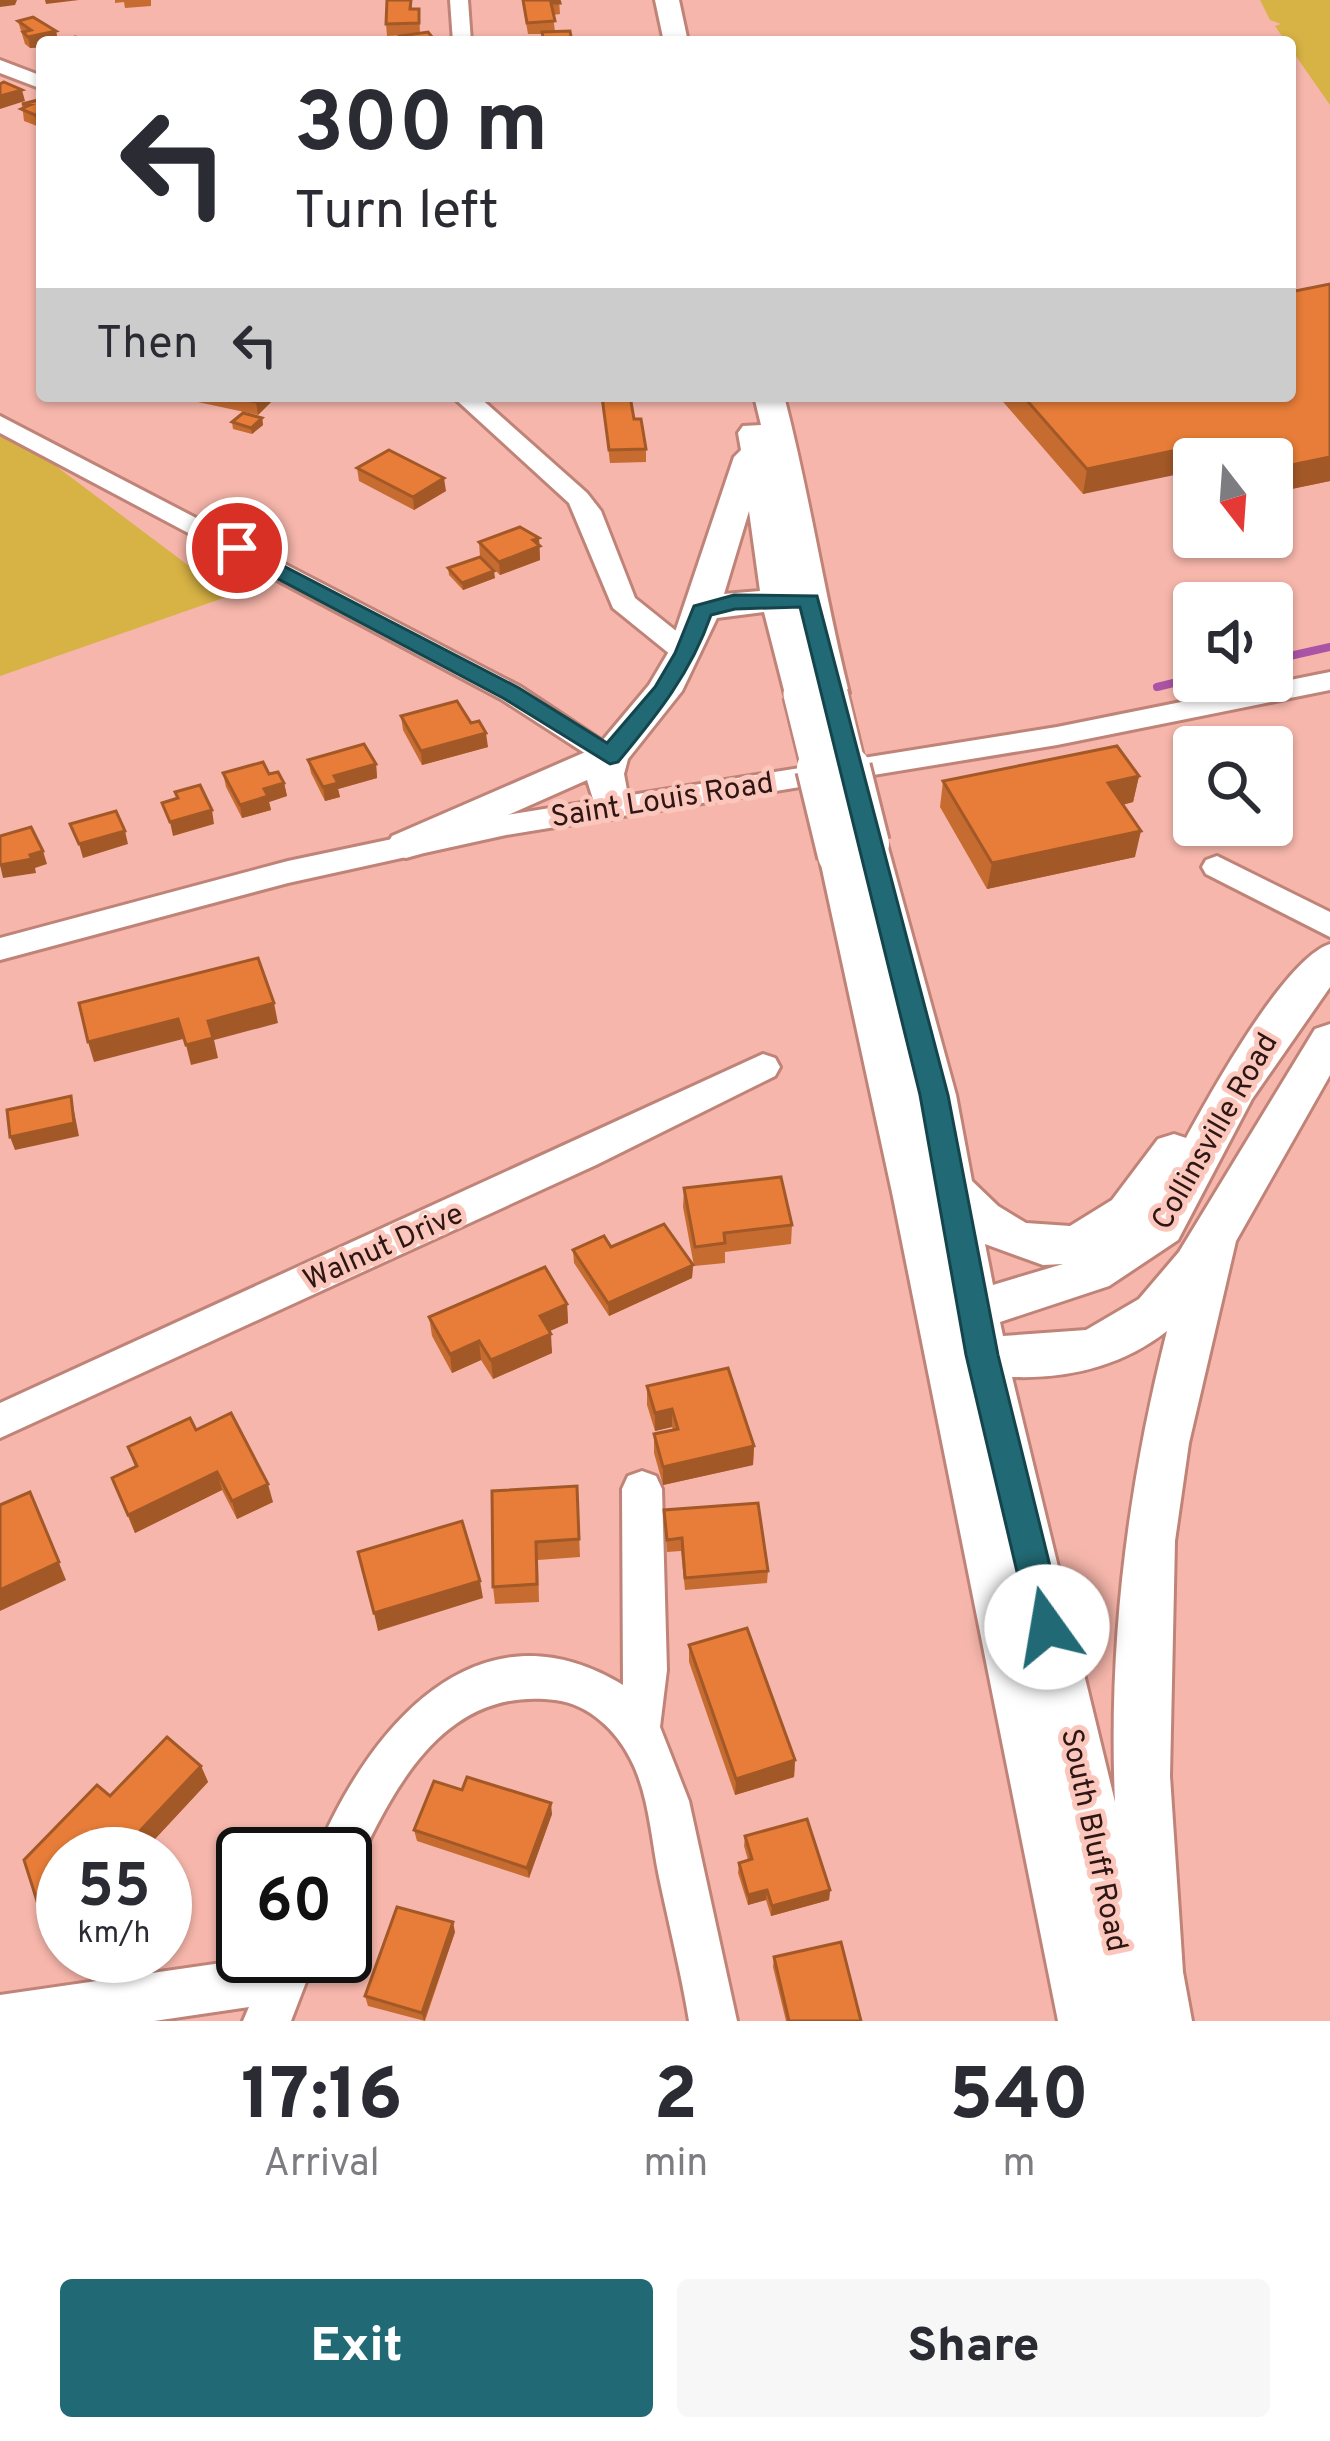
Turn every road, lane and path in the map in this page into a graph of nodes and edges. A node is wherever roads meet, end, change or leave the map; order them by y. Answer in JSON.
{"nodes":[{"id":1,"x":459,"y":0,"type":"edge"},
{"id":2,"x":667,"y":0,"type":"edge"},
{"id":3,"x":462,"y":36,"type":"edge"},
{"id":4,"x":675,"y":36,"type":"edge"},
{"id":5,"x":0,"y":66,"type":"edge"},
{"id":6,"x":36,"y":80,"type":"edge"},
{"id":7,"x":471,"y":402,"type":"edge"},
{"id":8,"x":749,"y":402,"type":"edge"},
{"id":9,"x":770,"y":402,"type":"edge"},
{"id":10,"x":0,"y":423,"type":"edge"},
{"id":11,"x":754,"y":432,"type":"junction"},
{"id":12,"x":794,"y":601,"type":"junction"},
{"id":13,"x":702,"y":611,"type":"junction"},
{"id":14,"x":686,"y":653,"type":"junction"},
{"id":15,"x":1330,"y":681,"type":"edge"},
{"id":16,"x":610,"y":756,"type":"junction"},
{"id":17,"x":611,"y":806,"type":"junction"},
{"id":18,"x":406,"y":845,"type":"junction"},
{"id":19,"x":854,"y":850,"type":"junction"},
{"id":20,"x":1217,"y":867,"type":"dead end"},
{"id":21,"x":1330,"y":926,"type":"edge"},
{"id":22,"x":0,"y":949,"type":"edge"},
{"id":23,"x":1330,"y":959,"type":"edge"},
{"id":24,"x":1330,"y":1040,"type":"edge"},
{"id":25,"x":763,"y":1066,"type":"dead end"},
{"id":26,"x":1241,"y":1077,"type":"junction"},
{"id":27,"x":952,"y":1189,"type":"junction"},
{"id":28,"x":1213,"y":1241,"type":"junction"},
{"id":29,"x":960,"y":1332,"type":"junction"},
{"id":30,"x":0,"y":1421,"type":"edge"},
{"id":31,"x":643,"y":1489,"type":"dead end"},
{"id":32,"x":638,"y":1730,"type":"junction"},
{"id":33,"x":351,"y":1827,"type":"edge"},
{"id":34,"x":280,"y":1985,"type":"edge"},
{"id":35,"x":0,"y":2019,"type":"edge"},
{"id":36,"x":713,"y":2021,"type":"edge"},
{"id":37,"x":1088,"y":2021,"type":"edge"},
{"id":38,"x":1135,"y":2021,"type":"edge"},
{"id":39,"x":1162,"y":2021,"type":"edge"}],
"edges":[{"from":1,"to":3,"type":"street"},
{"from":2,"to":4,"type":"main road"},
{"from":5,"to":6,"type":"street"},
{"from":7,"to":14,"type":"street"},
{"from":8,"to":11,"type":"main road","name":"South Bluff Road"},
{"from":9,"to":12,"type":"main road","name":"South Bluff Road"},
{"from":10,"to":16,"type":"street"},
{"from":11,"to":12,"type":"main road","name":"South Bluff Road"},
{"from":11,"to":13,"type":"main road"},
{"from":12,"to":13,"type":"main road"},
{"from":12,"to":19,"type":"main road","name":"South Bluff Road","bridge":true},
{"from":13,"to":14,"type":"main road"},
{"from":14,"to":16,"type":"main road"},
{"from":15,"to":17,"type":"street","name":"Saint Louis Road"},
{"from":16,"to":17,"type":"main road"},
{"from":16,"to":18,"type":"main road"},
{"from":17,"to":18,"type":"street","name":"Saint Louis Road"},
{"from":18,"to":22,"type":"street","name":"Saint Louis Road"},
{"from":19,"to":27,"type":"main road","name":"South Bluff Road"},
{"from":19,"to":29,"type":"main road","name":"South Bluff Road"},
{"from":20,"to":21,"type":"street"},
{"from":23,"to":26,"type":"main road","name":"Collinsville Road"},
{"from":24,"to":28,"type":"main road","name":"Collinsville Road"},
{"from":25,"to":30,"type":"street","name":"Walnut Drive"},
{"from":26,"to":27,"type":"main road"},
{"from":26,"to":29,"type":"main road","name":"Collinsville Road"},
{"from":27,"to":29,"type":"main road","name":"South Bluff Road"},
{"from":28,"to":29,"type":"main road","name":"Collinsville Road"},
{"from":28,"to":39,"type":"main road"},
{"from":29,"to":37,"type":"main road","name":"South Bluff Road"},
{"from":29,"to":38,"type":"main road","name":"South Bluff Road"},
{"from":31,"to":32,"type":"street"},
{"from":32,"to":33,"type":"street"},
{"from":32,"to":36,"type":"street"},
{"from":34,"to":35,"type":"street"}]}
